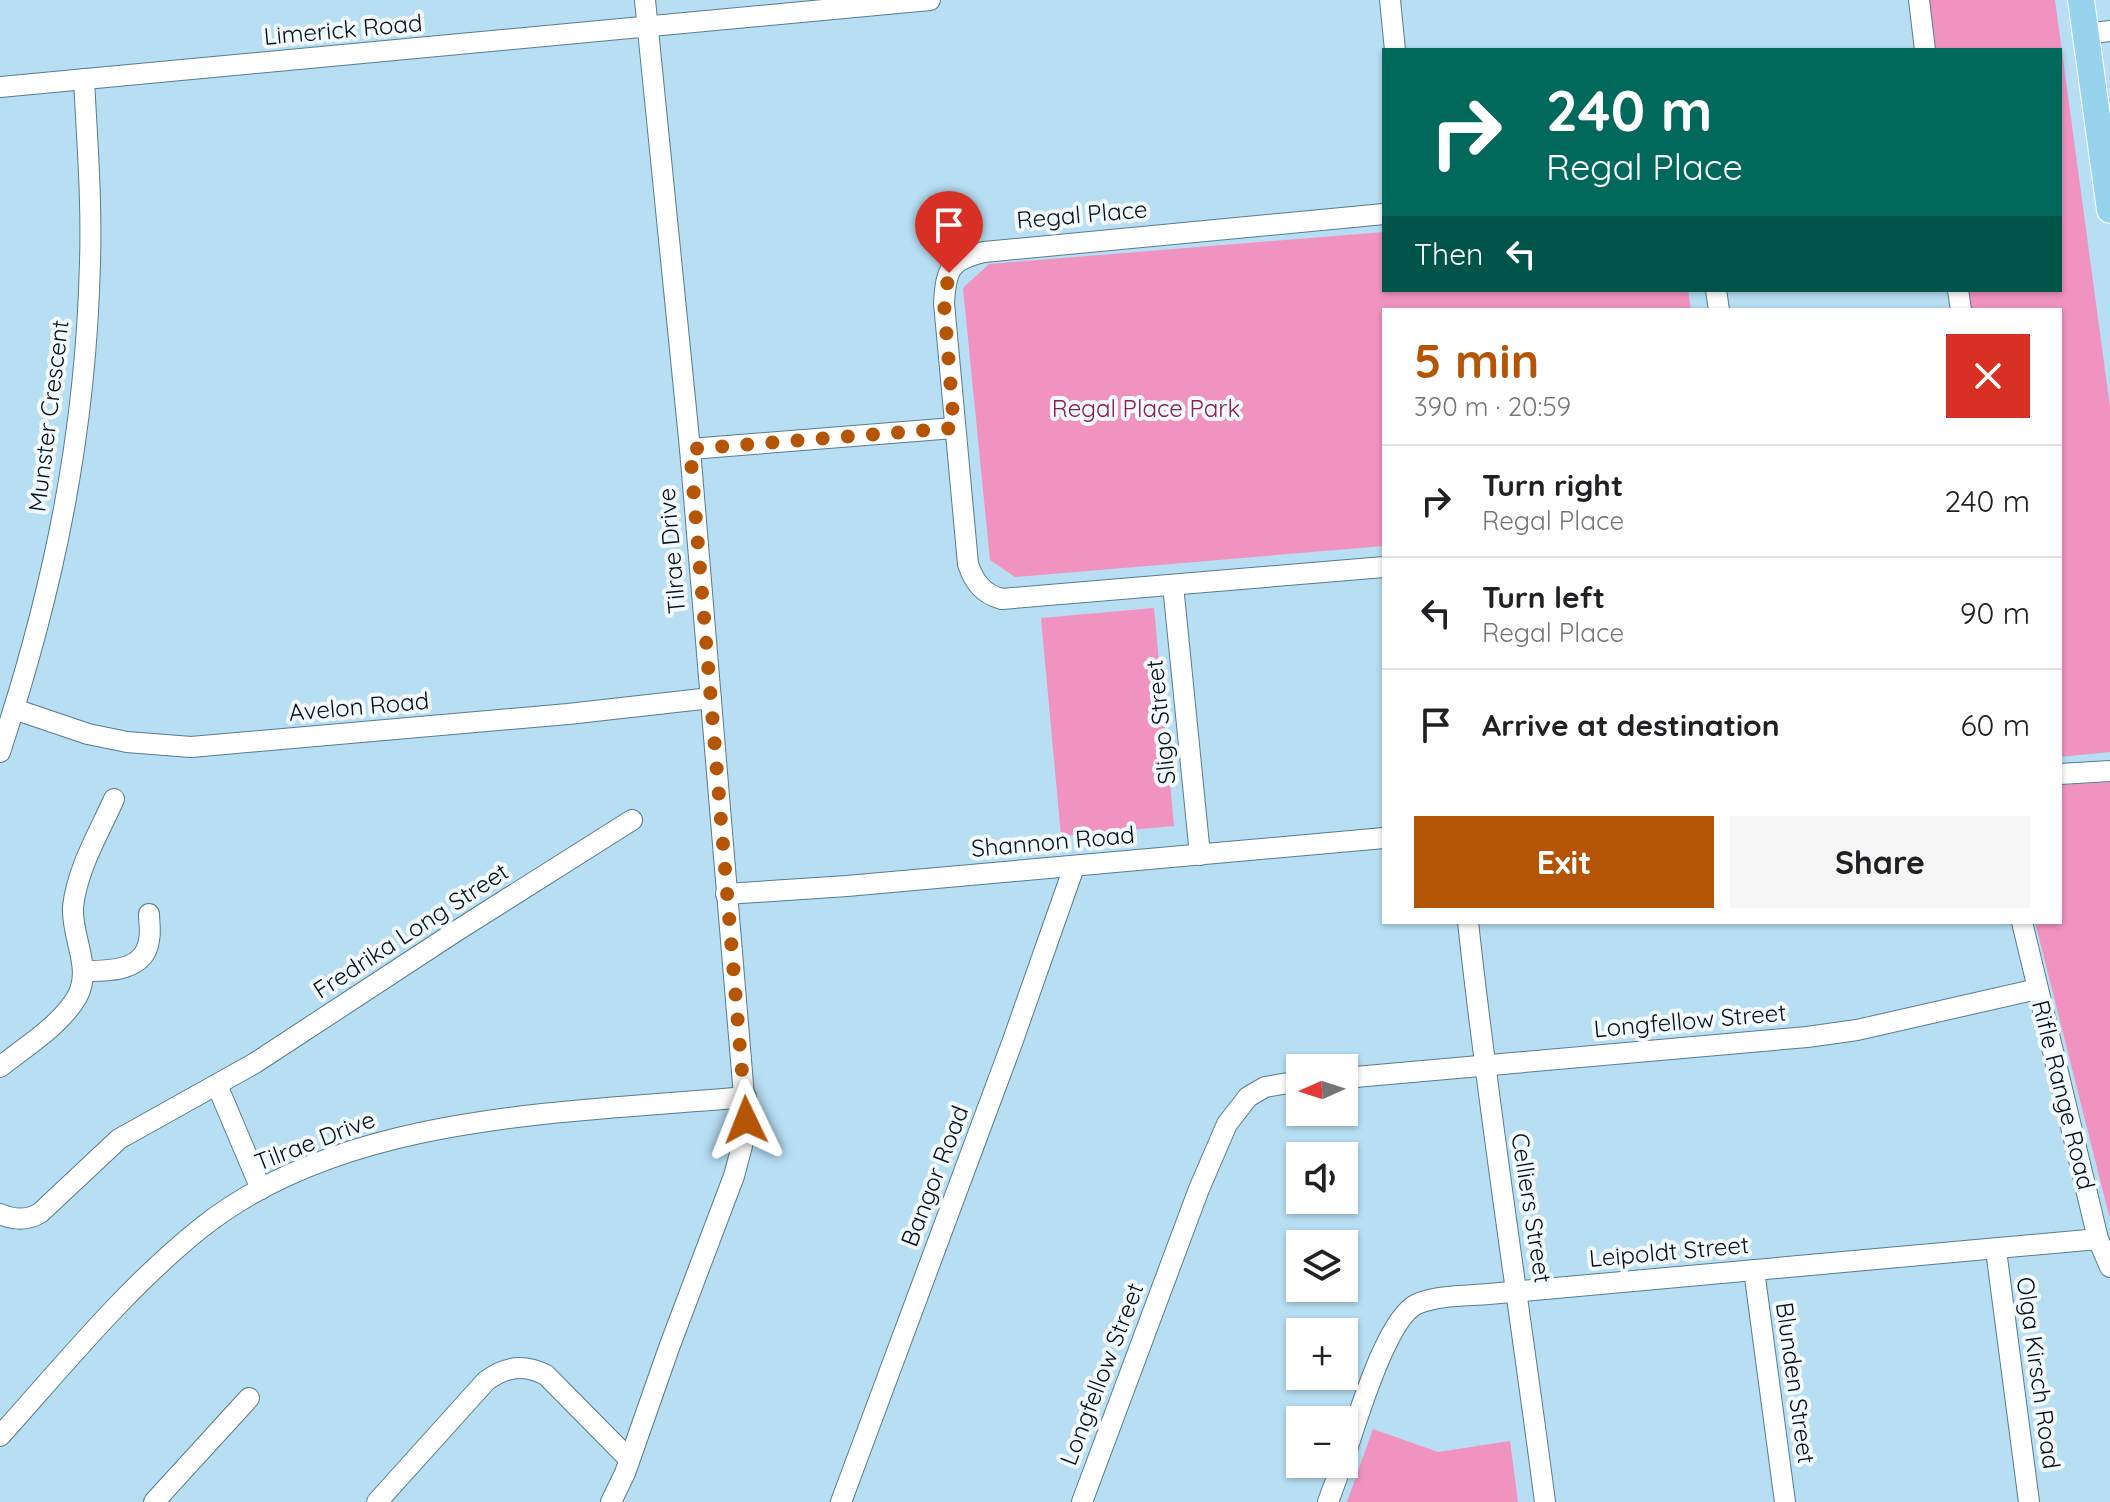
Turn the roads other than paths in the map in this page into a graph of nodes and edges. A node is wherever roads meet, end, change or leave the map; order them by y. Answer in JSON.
{"nodes":[{"id":1,"x":645,"y":0,"type":"edge"},
{"id":2,"x":930,"y":0,"type":"edge"},
{"id":3,"x":1390,"y":0,"type":"edge"},
{"id":4,"x":1919,"y":0,"type":"edge"},
{"id":5,"x":2081,"y":0,"type":"edge"},
{"id":6,"x":647,"y":27,"type":"junction"},
{"id":7,"x":2098,"y":32,"type":"edge"},
{"id":8,"x":1395,"y":48,"type":"edge"},
{"id":9,"x":1925,"y":48,"type":"edge"},
{"id":10,"x":84,"y":79,"type":"junction"},
{"id":11,"x":0,"y":87,"type":"edge"},
{"id":12,"x":2110,"y":210,"type":"edge"},
{"id":13,"x":1382,"y":214,"type":"edge"},
{"id":14,"x":954,"y":428,"type":"junction"},
{"id":15,"x":690,"y":449,"type":"junction"},
{"id":16,"x":1382,"y":567,"type":"edge"},
{"id":17,"x":1173,"y":585,"type":"junction"},
{"id":18,"x":711,"y":698,"type":"junction"},
{"id":19,"x":14,"y":709,"type":"junction"},
{"id":20,"x":0,"y":752,"type":"edge"},
{"id":21,"x":2110,"y":771,"type":"edge"},
{"id":22,"x":2062,"y":774,"type":"edge"},
{"id":23,"x":114,"y":799,"type":"dead end"},
{"id":24,"x":632,"y":820,"type":"dead end"},
{"id":25,"x":1382,"y":838,"type":"edge"},
{"id":26,"x":1200,"y":855,"type":"junction"},
{"id":27,"x":1074,"y":867,"type":"junction"},
{"id":28,"x":726,"y":894,"type":"junction"},
{"id":29,"x":149,"y":914,"type":"dead end"},
{"id":30,"x":1468,"y":924,"type":"edge"},
{"id":31,"x":2022,"y":924,"type":"edge"},
{"id":32,"x":84,"y":971,"type":"junction"},
{"id":33,"x":2037,"y":989,"type":"junction"},
{"id":34,"x":1484,"y":1066,"type":"junction"},
{"id":35,"x":0,"y":1067,"type":"edge"},
{"id":36,"x":1358,"y":1077,"type":"edge"},
{"id":37,"x":1286,"y":1083,"type":"edge"},
{"id":38,"x":217,"y":1085,"type":"junction"},
{"id":39,"x":746,"y":1097,"type":"junction"},
{"id":40,"x":261,"y":1189,"type":"junction"},
{"id":41,"x":0,"y":1214,"type":"edge"},
{"id":42,"x":2098,"y":1239,"type":"junction"},
{"id":43,"x":1996,"y":1250,"type":"junction"},
{"id":44,"x":2110,"y":1267,"type":"edge"},
{"id":45,"x":1754,"y":1270,"type":"junction"},
{"id":46,"x":1518,"y":1292,"type":"junction"},
{"id":47,"x":249,"y":1398,"type":"dead end"},
{"id":48,"x":1358,"y":1421,"type":"edge"},
{"id":49,"x":0,"y":1436,"type":"edge"},
{"id":50,"x":629,"y":1459,"type":"junction"},
{"id":51,"x":1337,"y":1478,"type":"edge"},
{"id":52,"x":154,"y":1502,"type":"edge"},
{"id":53,"x":377,"y":1502,"type":"edge"},
{"id":54,"x":611,"y":1502,"type":"edge"},
{"id":55,"x":841,"y":1502,"type":"edge"},
{"id":56,"x":1082,"y":1502,"type":"edge"},
{"id":57,"x":1328,"y":1502,"type":"edge"},
{"id":58,"x":1545,"y":1502,"type":"edge"},
{"id":59,"x":1785,"y":1502,"type":"edge"},
{"id":60,"x":2029,"y":1502,"type":"edge"}],
"edges":[{"from":1,"to":6,"type":"street","name":"Tilrae Drive"},
{"from":2,"to":6,"type":"street","name":"Limerick Road"},
{"from":3,"to":8,"type":"street"},
{"from":4,"to":9,"type":"street"},
{"from":5,"to":7,"type":"main road"},
{"from":6,"to":10,"type":"street","name":"Limerick Road"},
{"from":6,"to":15,"type":"street","name":"Tilrae Drive"},
{"from":7,"to":12,"type":"main road"},
{"from":10,"to":11,"type":"street","name":"Limerick Road"},
{"from":10,"to":19,"type":"street","name":"Munster Crescent"},
{"from":13,"to":14,"type":"street","name":"Regal Place"},
{"from":14,"to":15,"type":"street"},
{"from":14,"to":17,"type":"street","name":"Regal Place"},
{"from":15,"to":18,"type":"street","name":"Tilrae Drive"},
{"from":16,"to":17,"type":"street","name":"Regal Place"},
{"from":17,"to":26,"type":"street","name":"Sligo Street"},
{"from":18,"to":19,"type":"street","name":"Avelon Road"},
{"from":18,"to":28,"type":"street","name":"Tilrae Drive"},
{"from":19,"to":20,"type":"street","name":"Munster Crescent"},
{"from":21,"to":22,"type":"street"},
{"from":23,"to":32,"type":"street"},
{"from":24,"to":38,"type":"street","name":"Fredrika Long Street"},
{"from":25,"to":26,"type":"street","name":"Shannon Road"},
{"from":26,"to":27,"type":"street","name":"Shannon Road"},
{"from":27,"to":28,"type":"street","name":"Shannon Road"},
{"from":27,"to":55,"type":"street","name":"Bangor Road"},
{"from":28,"to":39,"type":"street","name":"Tilrae Drive"},
{"from":29,"to":32,"type":"street"},
{"from":30,"to":34,"type":"street","name":"Celliers Street"},
{"from":31,"to":33,"type":"street","name":"Rifle Range Road"},
{"from":32,"to":35,"type":"street"},
{"from":33,"to":34,"type":"street","name":"Longfellow Street"},
{"from":33,"to":42,"type":"street","name":"Rifle Range Road"},
{"from":34,"to":36,"type":"street","name":"Longfellow Street"},
{"from":34,"to":46,"type":"street","name":"Celliers Street"},
{"from":37,"to":56,"type":"street","name":"Longfellow Street"},
{"from":38,"to":40,"type":"street"},
{"from":38,"to":41,"type":"street","name":"Fredrika Long Street"},
{"from":39,"to":40,"type":"street","name":"Tilrae Drive"},
{"from":39,"to":50,"type":"street","name":"Tilrae Drive"},
{"from":40,"to":49,"type":"street","name":"Tilrae Drive"},
{"from":42,"to":43,"type":"street","name":"Leipoldt Street"},
{"from":42,"to":44,"type":"street","name":"Rifle Range Road"},
{"from":43,"to":45,"type":"street","name":"Leipoldt Street"},
{"from":43,"to":60,"type":"street","name":"Olga Kirsch Road"},
{"from":45,"to":46,"type":"street","name":"Leipoldt Street"},
{"from":45,"to":59,"type":"street","name":"Blunden Street"},
{"from":46,"to":48,"type":"street","name":"Leipoldt Street"},
{"from":46,"to":58,"type":"street","name":"Celliers Street"},
{"from":47,"to":52,"type":"street"},
{"from":50,"to":53,"type":"street"},
{"from":50,"to":54,"type":"street","name":"Tilrae Drive"},
{"from":51,"to":57,"type":"street"}]}
